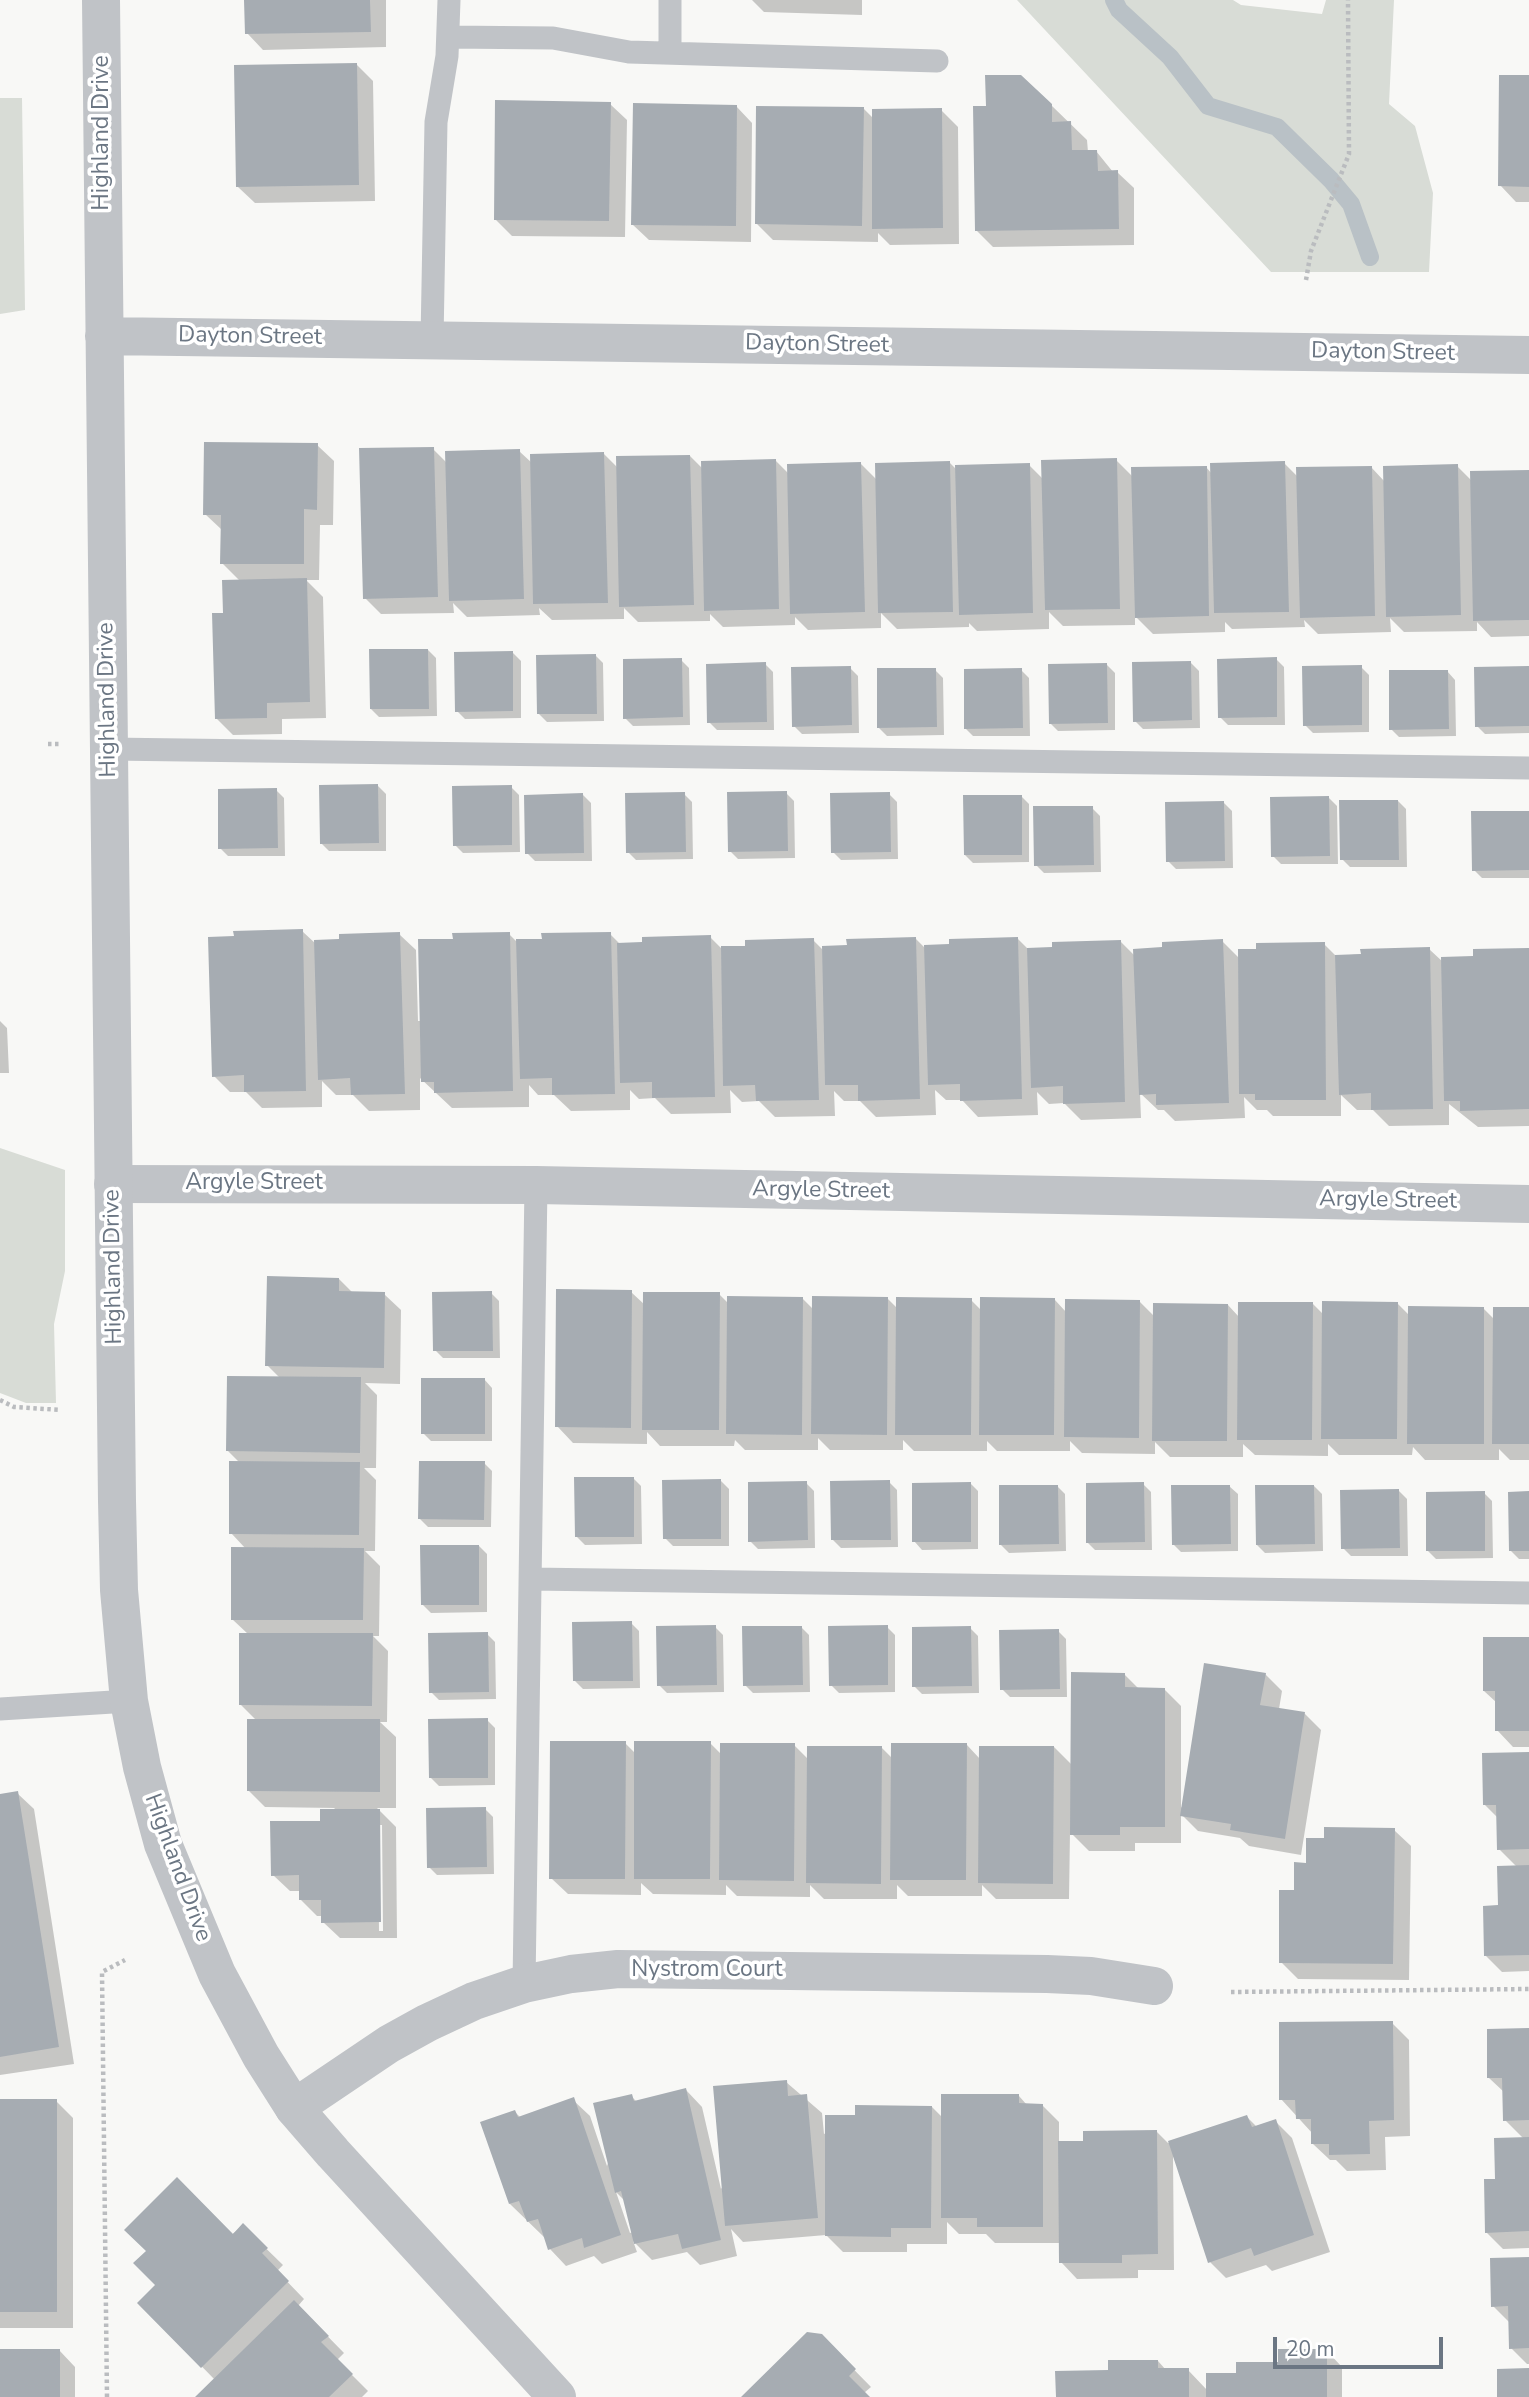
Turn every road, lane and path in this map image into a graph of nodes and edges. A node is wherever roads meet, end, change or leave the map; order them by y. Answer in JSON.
{"nodes":[{"id":1,"x":101,"y":0,"type":"edge"},
{"id":2,"x":449,"y":0,"type":"edge"},
{"id":3,"x":670,"y":0,"type":"edge"},
{"id":4,"x":1348,"y":0,"type":"edge"},
{"id":5,"x":449,"y":37,"type":"junction"},
{"id":6,"x":670,"y":53,"type":"junction"},
{"id":7,"x":937,"y":61,"type":"dead end"},
{"id":8,"x":1306,"y":280,"type":"dead end"},
{"id":9,"x":104,"y":336,"type":"junction"},
{"id":10,"x":432,"y":340,"type":"junction"},
{"id":11,"x":1529,"y":355,"type":"edge"},
{"id":12,"x":109,"y":749,"type":"junction"},
{"id":13,"x":1529,"y":768,"type":"edge"},
{"id":14,"x":113,"y":1184,"type":"junction"},
{"id":15,"x":536,"y":1185,"type":"junction"},
{"id":16,"x":1529,"y":1203,"type":"edge"},
{"id":17,"x":0,"y":1400,"type":"edge"},
{"id":18,"x":61,"y":1410,"type":"dead end"},
{"id":19,"x":531,"y":1579,"type":"junction"},
{"id":20,"x":1529,"y":1593,"type":"edge"},
{"id":21,"x":129,"y":1700,"type":"junction"},
{"id":22,"x":0,"y":1709,"type":"edge"},
{"id":23,"x":125,"y":1960,"type":"dead end"},
{"id":24,"x":524,"y":1984,"type":"junction"},
{"id":25,"x":1154,"y":1986,"type":"dead end"},
{"id":26,"x":1529,"y":1989,"type":"edge"},
{"id":27,"x":1231,"y":1992,"type":"dead end"},
{"id":28,"x":294,"y":2108,"type":"junction"},
{"id":29,"x":107,"y":2397,"type":"edge"},
{"id":30,"x":557,"y":2397,"type":"edge"}],
"edges":[{"from":1,"to":9,"type":"street","name":"Highland Drive"},
{"from":2,"to":5,"type":"lane"},
{"from":3,"to":6,"type":"lane"},
{"from":4,"to":8,"type":"path"},
{"from":5,"to":6,"type":"lane"},
{"from":5,"to":10,"type":"lane"},
{"from":6,"to":7,"type":"lane"},
{"from":9,"to":10,"type":"street","name":"Dayton Street"},
{"from":9,"to":12,"type":"street","name":"Highland Drive"},
{"from":10,"to":11,"type":"street","name":"Dayton Street"},
{"from":12,"to":13,"type":"lane"},
{"from":12,"to":14,"type":"street","name":"Highland Drive"},
{"from":14,"to":15,"type":"street","name":"Argyle Street"},
{"from":14,"to":21,"type":"street","name":"Highland Drive"},
{"from":15,"to":16,"type":"street","name":"Argyle Street"},
{"from":15,"to":19,"type":"lane"},
{"from":17,"to":18,"type":"path"},
{"from":19,"to":20,"type":"lane"},
{"from":19,"to":24,"type":"lane"},
{"from":21,"to":22,"type":"lane"},
{"from":21,"to":28,"type":"street","name":"Highland Drive"},
{"from":23,"to":29,"type":"path"},
{"from":24,"to":25,"type":"street","name":"Nystrom Court"},
{"from":24,"to":28,"type":"street","name":"Nystrom Court"},
{"from":26,"to":27,"type":"path"},
{"from":28,"to":30,"type":"street","name":"Highland Drive"}]}
